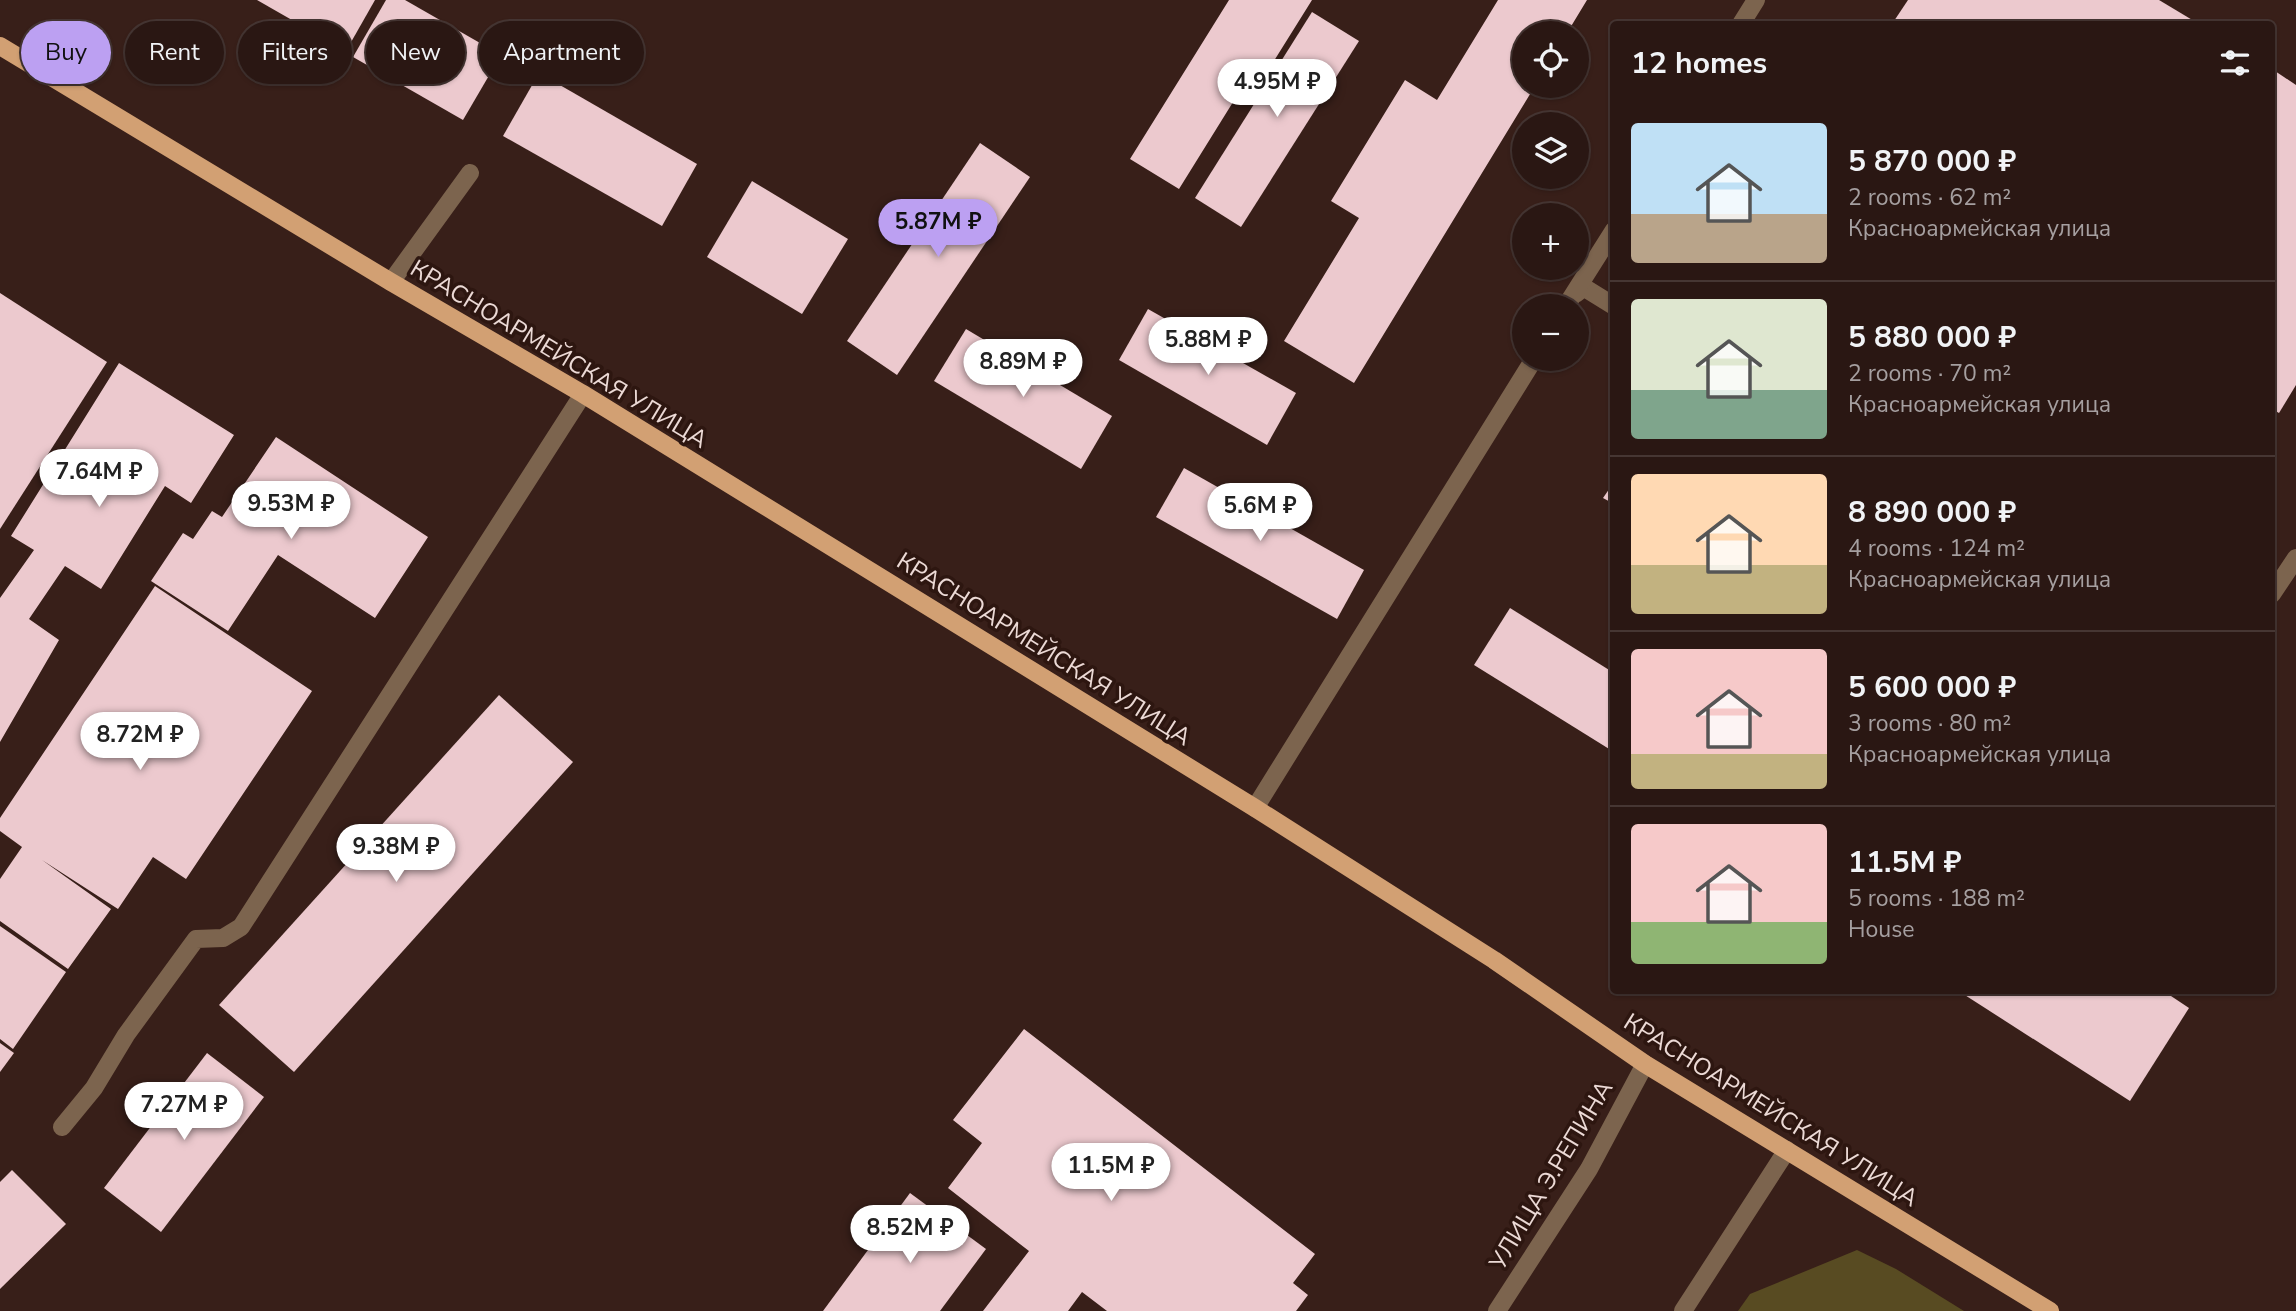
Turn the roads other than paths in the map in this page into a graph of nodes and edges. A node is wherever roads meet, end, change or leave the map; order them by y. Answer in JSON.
{"nodes":[{"id":1,"x":1756,"y":0,"type":"edge"},
{"id":2,"x":1743,"y":21,"type":"edge"},
{"id":3,"x":0,"y":46,"type":"edge"},
{"id":4,"x":470,"y":173,"type":"dead end"},
{"id":5,"x":1610,"y":236,"type":"edge"},
{"id":6,"x":391,"y":282,"type":"junction"},
{"id":7,"x":1580,"y":285,"type":"junction"},
{"id":8,"x":1575,"y":294,"type":"edge"},
{"id":9,"x":1610,"y":304,"type":"edge"},
{"id":10,"x":1527,"y":371,"type":"edge"},
{"id":11,"x":583,"y":394,"type":"junction"},
{"id":12,"x":2296,"y":558,"type":"edge"},
{"id":13,"x":2275,"y":590,"type":"edge"},
{"id":14,"x":1255,"y":808,"type":"junction"},
{"id":15,"x":1645,"y":1064,"type":"junction"},
{"id":16,"x":62,"y":1127,"type":"dead end"},
{"id":17,"x":1787,"y":1150,"type":"junction"},
{"id":18,"x":1497,"y":1311,"type":"edge"},
{"id":19,"x":1683,"y":1311,"type":"edge"},
{"id":20,"x":2050,"y":1311,"type":"edge"}],
"edges":[{"from":1,"to":2,"type":"street"},
{"from":3,"to":6,"type":"main road","name":"КРАСНОАРМЕЙСКАЯ УЛИЦА"},
{"from":4,"to":6,"type":"street"},
{"from":5,"to":7,"type":"street"},
{"from":6,"to":11,"type":"main road","name":"КРАСНОАРМЕЙСКАЯ УЛИЦА"},
{"from":7,"to":8,"type":"street"},
{"from":7,"to":9,"type":"street"},
{"from":10,"to":14,"type":"street"},
{"from":11,"to":14,"type":"main road","name":"КРАСНОАРМЕЙСКАЯ УЛИЦА"},
{"from":11,"to":16,"type":"street"},
{"from":12,"to":13,"type":"street"},
{"from":14,"to":15,"type":"main road","name":"КРАСНОАРМЕЙСКАЯ УЛИЦА"},
{"from":15,"to":17,"type":"main road","name":"КРАСНОАРМЕЙСКАЯ УЛИЦА"},
{"from":15,"to":18,"type":"street","name":"УЛИЦА Э.РЕПИНА"},
{"from":17,"to":19,"type":"street"},
{"from":17,"to":20,"type":"main road","name":"КРАСНОАРМЕЙСКАЯ УЛИЦА"}]}
